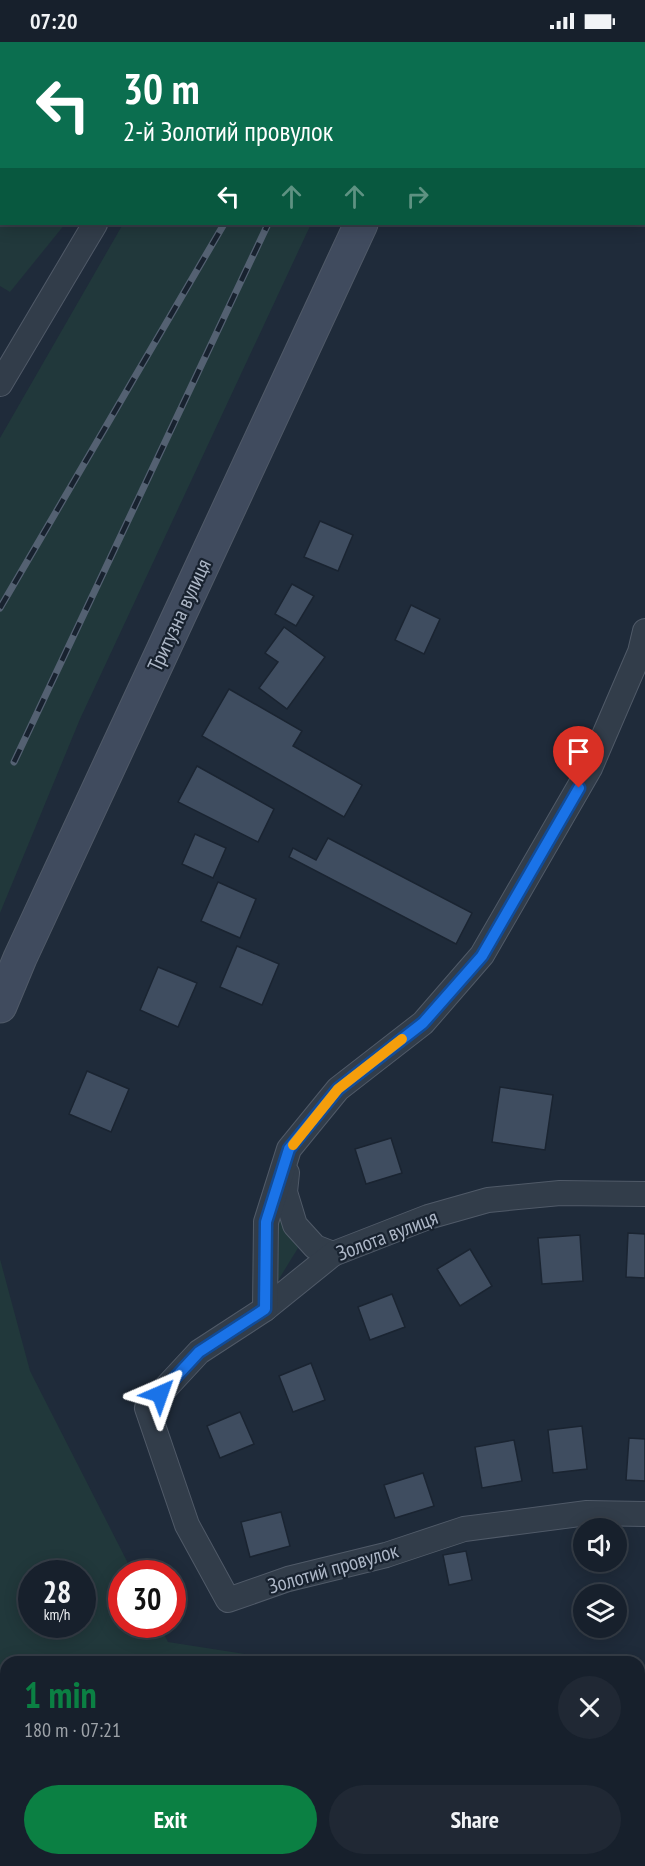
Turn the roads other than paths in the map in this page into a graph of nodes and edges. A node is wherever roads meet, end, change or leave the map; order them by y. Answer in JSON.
{"nodes":[{"id":1,"x":94,"y":225,"type":"edge"},
{"id":2,"x":361,"y":225,"type":"edge"},
{"id":3,"x":0,"y":384,"type":"edge"},
{"id":4,"x":645,"y":631,"type":"edge"},
{"id":5,"x":0,"y":1006,"type":"edge"},
{"id":6,"x":289,"y":1149,"type":"junction"},
{"id":7,"x":645,"y":1194,"type":"edge"},
{"id":8,"x":333,"y":1254,"type":"junction"},
{"id":9,"x":265,"y":1309,"type":"junction"},
{"id":10,"x":147,"y":1408,"type":"joint"},
{"id":11,"x":645,"y":1514,"type":"edge"}],
"edges":[{"from":1,"to":3,"type":"street"},
{"from":2,"to":5,"type":"street","name":"Тритузна вулиця"},
{"from":4,"to":6,"type":"street"},
{"from":6,"to":8,"type":"street"},
{"from":6,"to":9,"type":"street"},
{"from":7,"to":8,"type":"street","name":"Золота вулиця"},
{"from":8,"to":9,"type":"street","name":"Золота вулиця"},
{"from":9,"to":10,"type":"street","name":"Золота вулиця"},
{"from":10,"to":11,"type":"street","name":"Золотий провулок"}]}
